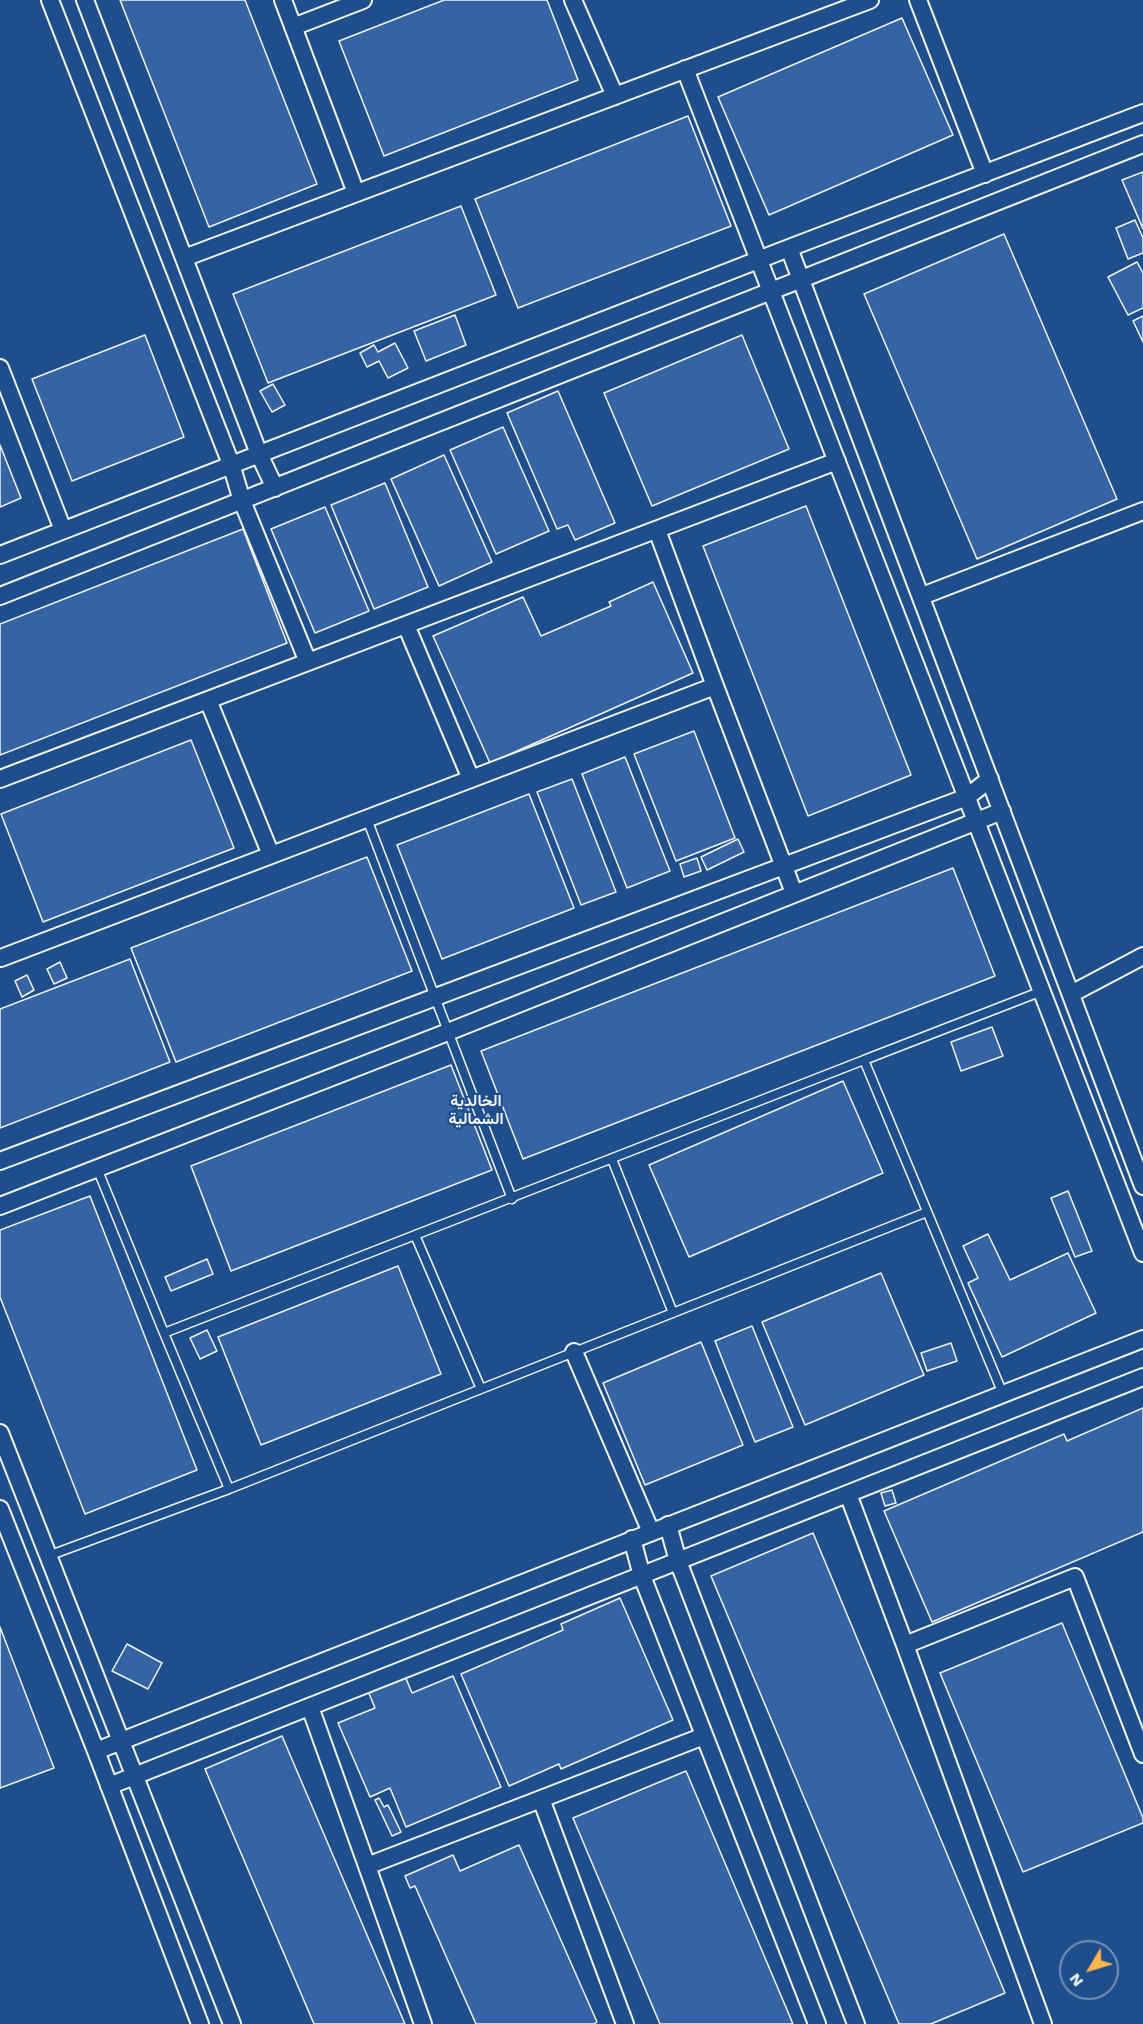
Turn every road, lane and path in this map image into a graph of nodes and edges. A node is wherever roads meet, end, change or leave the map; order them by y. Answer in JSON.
{"nodes":[{"id":1,"x":50,"y":0,"type":"edge"},
{"id":2,"x":85,"y":0,"type":"edge"},
{"id":3,"x":283,"y":0,"type":"edge"},
{"id":4,"x":363,"y":0,"type":"edge"},
{"id":5,"x":573,"y":0,"type":"edge"},
{"id":6,"x":870,"y":0,"type":"edge"},
{"id":7,"x":918,"y":0,"type":"edge"},
{"id":8,"x":293,"y":27,"type":"junction"},
{"id":9,"x":685,"y":69,"type":"junction"},
{"id":10,"x":615,"y":96,"type":"junction"},
{"id":11,"x":1143,"y":113,"type":"edge"},
{"id":12,"x":1143,"y":144,"type":"edge"},
{"id":13,"x":986,"y":174,"type":"junction"},
{"id":14,"x":356,"y":193,"type":"junction"},
{"id":15,"x":789,"y":248,"type":"junction"},
{"id":16,"x":184,"y":258,"type":"junction"},
{"id":17,"x":760,"y":259,"type":"junction"},
{"id":18,"x":802,"y":279,"type":"junction"},
{"id":19,"x":772,"y":291,"type":"junction"},
{"id":20,"x":0,"y":368,"type":"edge"},
{"id":21,"x":259,"y":454,"type":"junction"},
{"id":22,"x":837,"y":461,"type":"junction"},
{"id":23,"x":231,"y":464,"type":"junction"},
{"id":24,"x":275,"y":488,"type":"junction"},
{"id":25,"x":242,"y":501,"type":"junction"},
{"id":26,"x":1143,"y":511,"type":"edge"},
{"id":27,"x":63,"y":530,"type":"junction"},
{"id":28,"x":657,"y":530,"type":"junction"},
{"id":29,"x":0,"y":555,"type":"edge"},
{"id":30,"x":0,"y":596,"type":"edge"},
{"id":31,"x":922,"y":596,"type":"junction"},
{"id":32,"x":406,"y":625,"type":"junction"},
{"id":33,"x":308,"y":662,"type":"junction"},
{"id":34,"x":715,"y":686,"type":"junction"},
{"id":35,"x":208,"y":700,"type":"junction"},
{"id":36,"x":0,"y":779,"type":"edge"},
{"id":37,"x":471,"y":779,"type":"junction"},
{"id":38,"x":990,"y":779,"type":"junction"},
{"id":39,"x":967,"y":797,"type":"junction"},
{"id":40,"x":1002,"y":811,"type":"junction"},
{"id":41,"x":367,"y":819,"type":"junction"},
{"id":42,"x":976,"y":821,"type":"junction"},
{"id":43,"x":271,"y":855,"type":"junction"},
{"id":44,"x":784,"y":866,"type":"junction"},
{"id":45,"x":794,"y":893,"type":"junction"},
{"id":46,"x":1143,"y":956,"type":"edge"},
{"id":47,"x":0,"y":957,"type":"edge"},
{"id":48,"x":1042,"y":992,"type":"junction"},
{"id":49,"x":1071,"y":994,"type":"junction"},
{"id":50,"x":436,"y":996,"type":"junction"},
{"id":51,"x":448,"y":1032,"type":"junction"},
{"id":52,"x":864,"y":1060,"type":"junction"},
{"id":53,"x":612,"y":1159,"type":"junction"},
{"id":54,"x":0,"y":1161,"type":"edge"},
{"id":55,"x":97,"y":1168,"type":"junction"},
{"id":56,"x":1143,"y":1186,"type":"edge"},
{"id":57,"x":512,"y":1199,"type":"junction"},
{"id":58,"x":0,"y":1206,"type":"edge"},
{"id":59,"x":927,"y":1212,"type":"junction"},
{"id":60,"x":415,"y":1235,"type":"junction"},
{"id":61,"x":1143,"y":1253,"type":"edge"},
{"id":62,"x":673,"y":1313,"type":"junction"},
{"id":63,"x":164,"y":1333,"type":"junction"},
{"id":64,"x":1143,"y":1338,"type":"edge"},
{"id":65,"x":574,"y":1352,"type":"junction"},
{"id":66,"x":1143,"y":1377,"type":"edge"},
{"id":67,"x":481,"y":1389,"type":"junction"},
{"id":68,"x":1003,"y":1394,"type":"junction"},
{"id":69,"x":0,"y":1433,"type":"edge"},
{"id":70,"x":229,"y":1489,"type":"junction"},
{"id":71,"x":848,"y":1494,"type":"junction"},
{"id":72,"x":0,"y":1509,"type":"edge"},
{"id":73,"x":668,"y":1525,"type":"junction"},
{"id":74,"x":651,"y":1532,"type":"junction"},
{"id":75,"x":632,"y":1539,"type":"junction"},
{"id":76,"x":48,"y":1556,"type":"junction"},
{"id":77,"x":678,"y":1561,"type":"junction"},
{"id":78,"x":642,"y":1576,"type":"junction"},
{"id":79,"x":905,"y":1645,"type":"junction"},
{"id":80,"x":310,"y":1707,"type":"junction"},
{"id":81,"x":704,"y":1736,"type":"junction"},
{"id":82,"x":120,"y":1740,"type":"junction"},
{"id":83,"x":96,"y":1750,"type":"junction"},
{"id":84,"x":1143,"y":1754,"type":"edge"},
{"id":85,"x":134,"y":1776,"type":"junction"},
{"id":86,"x":110,"y":1786,"type":"junction"},
{"id":87,"x":541,"y":1798,"type":"junction"},
{"id":88,"x":367,"y":1866,"type":"junction"},
{"id":89,"x":200,"y":2024,"type":"edge"},
{"id":90,"x":231,"y":2024,"type":"edge"},
{"id":91,"x":423,"y":2024,"type":"edge"},
{"id":92,"x":625,"y":2024,"type":"edge"},
{"id":93,"x":817,"y":2024,"type":"edge"},
{"id":94,"x":856,"y":2024,"type":"edge"},
{"id":95,"x":1043,"y":2024,"type":"edge"}],
"edges":[{"from":1,"to":23,"type":"street"},
{"from":2,"to":16,"type":"street"},
{"from":3,"to":8,"type":"street"},
{"from":4,"to":8,"type":"street"},
{"from":5,"to":10,"type":"street"},
{"from":6,"to":9,"type":"street"},
{"from":7,"to":13,"type":"street"},
{"from":8,"to":14,"type":"street"},
{"from":9,"to":10,"type":"street"},
{"from":9,"to":17,"type":"street"},
{"from":10,"to":14,"type":"street"},
{"from":11,"to":13,"type":"street"},
{"from":12,"to":18,"type":"street"},
{"from":13,"to":15,"type":"street"},
{"from":14,"to":16,"type":"street"},
{"from":15,"to":17,"type":"street"},
{"from":15,"to":18,"type":"street"},
{"from":16,"to":21,"type":"street"},
{"from":17,"to":19,"type":"street"},
{"from":17,"to":21,"type":"street"},
{"from":18,"to":19,"type":"street"},
{"from":18,"to":31,"type":"street"},
{"from":19,"to":22,"type":"street"},
{"from":19,"to":24,"type":"street"},
{"from":20,"to":27,"type":"street"},
{"from":21,"to":23,"type":"street"},
{"from":21,"to":24,"type":"street"},
{"from":22,"to":28,"type":"street"},
{"from":22,"to":39,"type":"street"},
{"from":23,"to":25,"type":"street"},
{"from":23,"to":27,"type":"street"},
{"from":24,"to":25,"type":"street"},
{"from":25,"to":30,"type":"street"},
{"from":25,"to":33,"type":"street"},
{"from":26,"to":31,"type":"street"},
{"from":27,"to":29,"type":"street"},
{"from":28,"to":32,"type":"street"},
{"from":28,"to":34,"type":"street"},
{"from":31,"to":38,"type":"street"},
{"from":32,"to":33,"type":"street"},
{"from":32,"to":37,"type":"street"},
{"from":33,"to":35,"type":"street"},
{"from":34,"to":37,"type":"street"},
{"from":34,"to":44,"type":"street"},
{"from":35,"to":36,"type":"street"},
{"from":35,"to":43,"type":"street"},
{"from":37,"to":41,"type":"street"},
{"from":38,"to":39,"type":"street"},
{"from":38,"to":40,"type":"street"},
{"from":39,"to":42,"type":"street"},
{"from":39,"to":44,"type":"street"},
{"from":40,"to":42,"type":"street"},
{"from":40,"to":49,"type":"street"},
{"from":41,"to":43,"type":"street"},
{"from":41,"to":50,"type":"lane"},
{"from":42,"to":45,"type":"street"},
{"from":42,"to":48,"type":"street"},
{"from":43,"to":47,"type":"street"},
{"from":44,"to":45,"type":"street"},
{"from":44,"to":50,"type":"street"},
{"from":45,"to":51,"type":"street"},
{"from":46,"to":49,"type":"street"},
{"from":48,"to":52,"type":"lane"},
{"from":48,"to":61,"type":"street"},
{"from":49,"to":56,"type":"street"},
{"from":50,"to":51,"type":"lane"},
{"from":50,"to":54,"type":"street"},
{"from":51,"to":55,"type":"street"},
{"from":51,"to":57,"type":"lane"},
{"from":52,"to":53,"type":"lane"},
{"from":52,"to":59,"type":"lane"},
{"from":53,"to":57,"type":"lane"},
{"from":53,"to":62,"type":"lane"},
{"from":55,"to":58,"type":"street"},
{"from":55,"to":63,"type":"lane"},
{"from":57,"to":60,"type":"lane"},
{"from":59,"to":62,"type":"lane"},
{"from":59,"to":68,"type":"lane"},
{"from":60,"to":63,"type":"lane"},
{"from":60,"to":67,"type":"lane"},
{"from":62,"to":65,"type":"lane"},
{"from":63,"to":70,"type":"lane"},
{"from":64,"to":68,"type":"street"},
{"from":65,"to":67,"type":"lane"},
{"from":65,"to":74,"type":"street"},
{"from":66,"to":71,"type":"street"},
{"from":67,"to":70,"type":"lane"},
{"from":68,"to":73,"type":"street"},
{"from":69,"to":76,"type":"street"},
{"from":70,"to":76,"type":"lane"},
{"from":71,"to":77,"type":"street"},
{"from":71,"to":79,"type":"street"},
{"from":72,"to":83,"type":"street"},
{"from":73,"to":74,"type":"street"},
{"from":73,"to":77,"type":"street"},
{"from":74,"to":75,"type":"street"},
{"from":75,"to":78,"type":"street"},
{"from":75,"to":82,"type":"street"},
{"from":76,"to":82,"type":"street"},
{"from":77,"to":78,"type":"street"},
{"from":77,"to":94,"type":"street"},
{"from":78,"to":80,"type":"street"},
{"from":78,"to":81,"type":"street"},
{"from":79,"to":84,"type":"street"},
{"from":79,"to":95,"type":"street"},
{"from":80,"to":85,"type":"street"},
{"from":80,"to":88,"type":"street"},
{"from":81,"to":87,"type":"street"},
{"from":81,"to":93,"type":"street"},
{"from":82,"to":83,"type":"street"},
{"from":82,"to":85,"type":"street"},
{"from":83,"to":86,"type":"street"},
{"from":85,"to":86,"type":"street"},
{"from":85,"to":90,"type":"street"},
{"from":86,"to":89,"type":"street"},
{"from":87,"to":88,"type":"street"},
{"from":87,"to":92,"type":"street"},
{"from":88,"to":91,"type":"street"}]}
